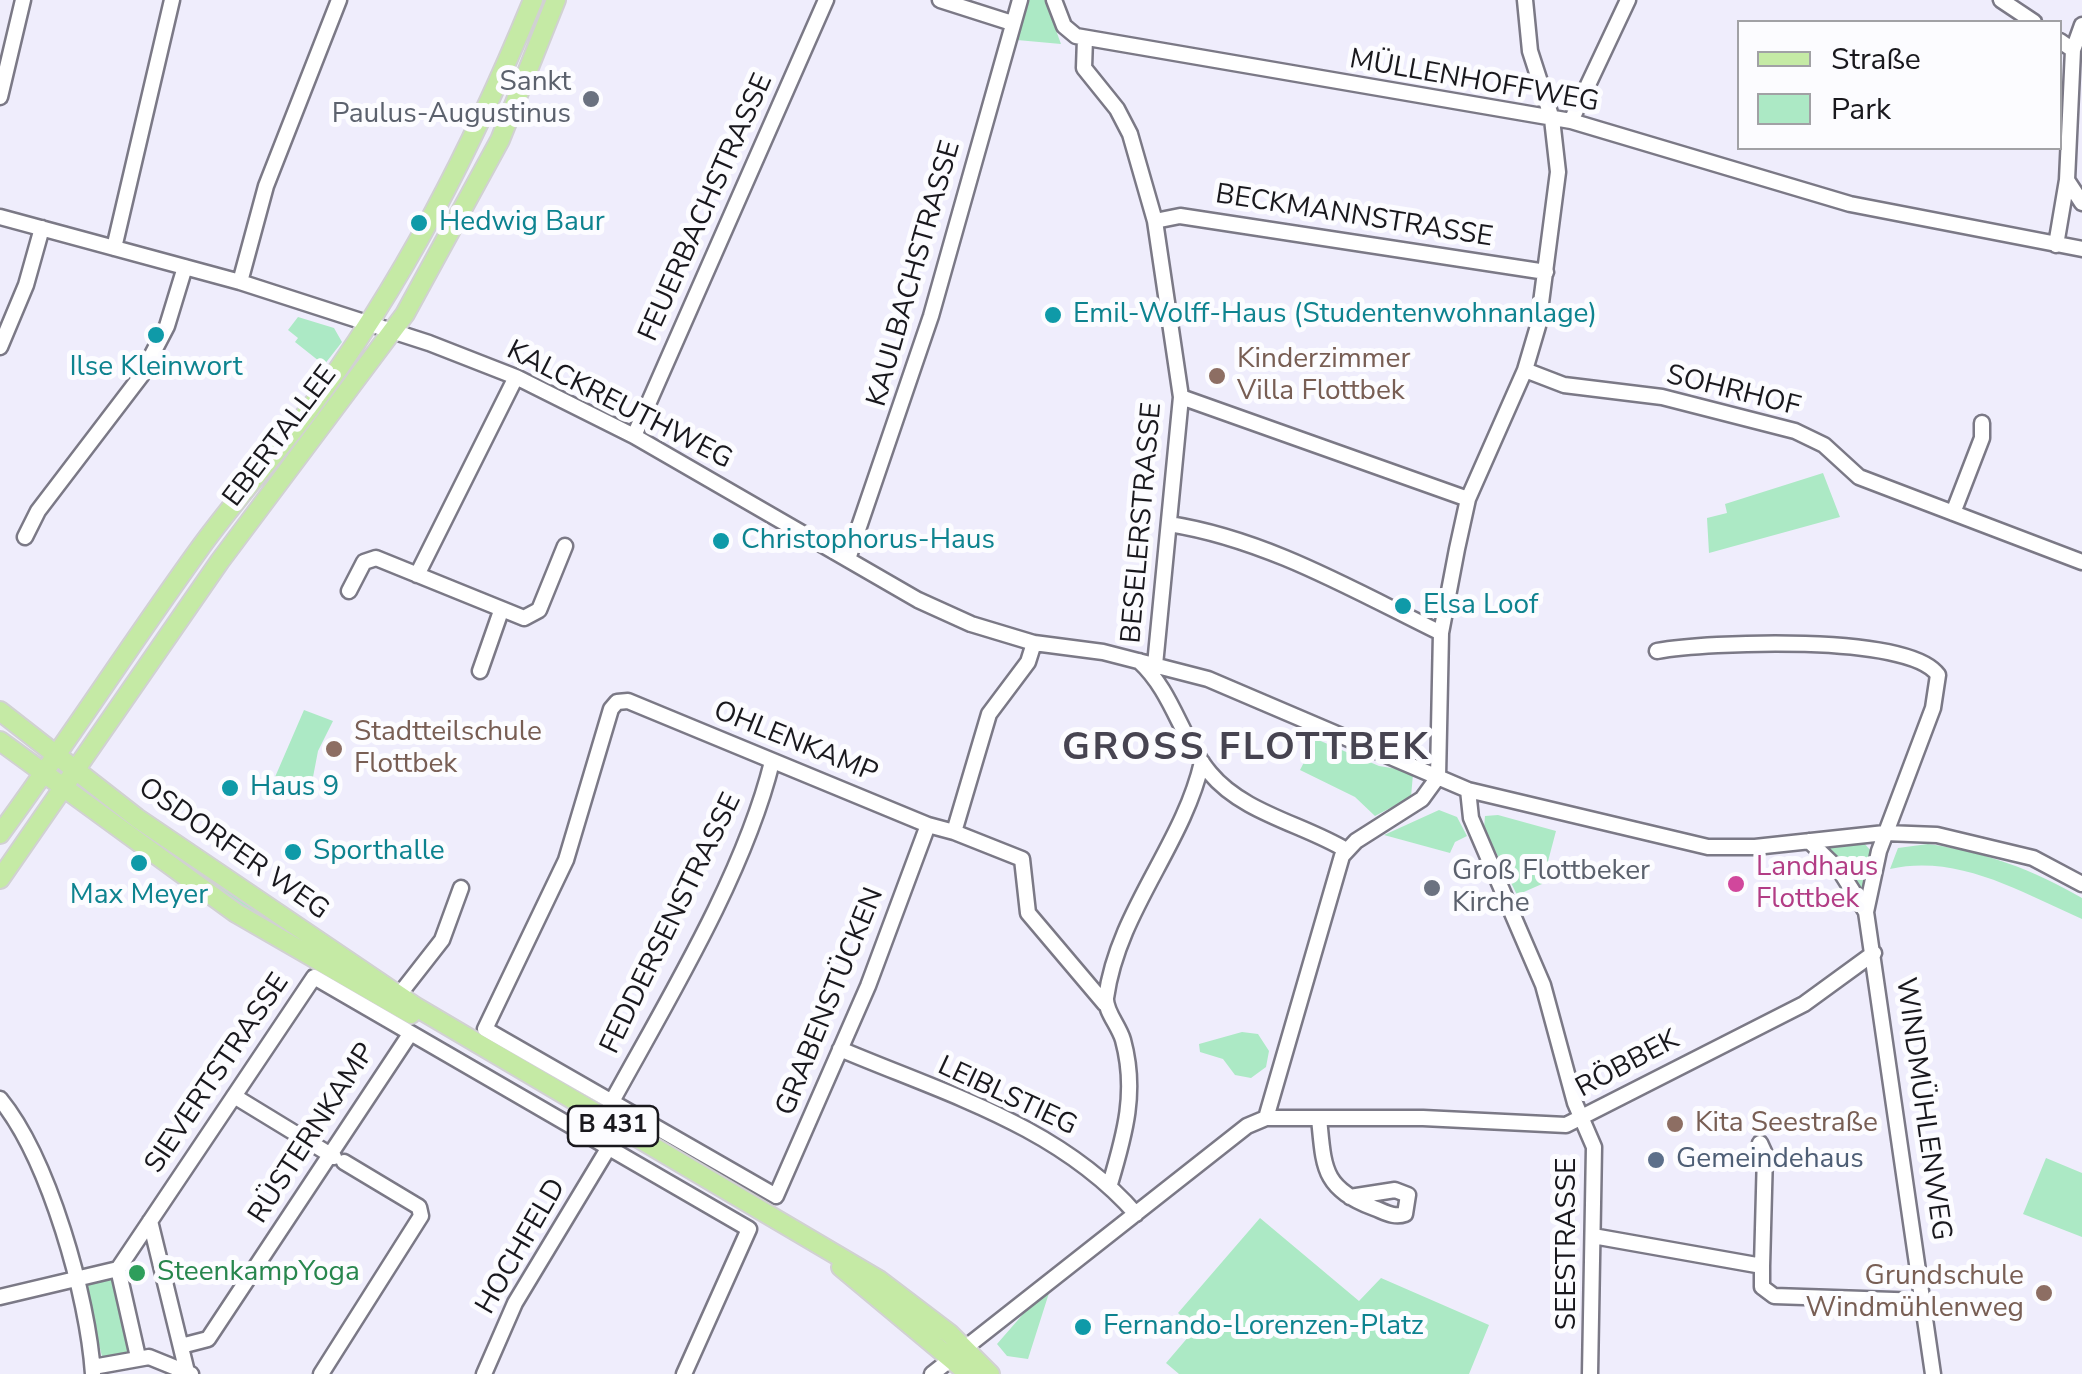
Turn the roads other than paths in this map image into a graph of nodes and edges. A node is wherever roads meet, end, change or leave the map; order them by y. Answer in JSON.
{"nodes":[{"id":1,"x":24,"y":0,"type":"edge"},
{"id":2,"x":172,"y":0,"type":"edge"},
{"id":3,"x":339,"y":0,"type":"edge"},
{"id":4,"x":533,"y":0,"type":"edge"},
{"id":5,"x":556,"y":0,"type":"edge"},
{"id":6,"x":826,"y":0,"type":"edge"},
{"id":7,"x":940,"y":0,"type":"edge"},
{"id":8,"x":1020,"y":0,"type":"edge"},
{"id":9,"x":1054,"y":0,"type":"edge"},
{"id":10,"x":1524,"y":0,"type":"edge"},
{"id":11,"x":1628,"y":0,"type":"edge"},
{"id":12,"x":2001,"y":0,"type":"edge"},
{"id":13,"x":2031,"y":20,"type":"edge"},
{"id":14,"x":1012,"y":24,"type":"junction"},
{"id":15,"x":2082,"y":25,"type":"edge"},
{"id":16,"x":1085,"y":38,"type":"junction"},
{"id":17,"x":2066,"y":45,"type":"edge"},
{"id":18,"x":0,"y":97,"type":"edge"},
{"id":19,"x":1552,"y":119,"type":"junction"},
{"id":20,"x":1571,"y":121,"type":"junction"},
{"id":21,"x":2068,"y":180,"type":"junction"},
{"id":22,"x":2082,"y":203,"type":"edge"},
{"id":23,"x":0,"y":217,"type":"edge"},
{"id":24,"x":1155,"y":221,"type":"junction"},
{"id":25,"x":42,"y":228,"type":"junction"},
{"id":26,"x":2056,"y":245,"type":"junction"},
{"id":27,"x":114,"y":248,"type":"junction"},
{"id":28,"x":2082,"y":249,"type":"edge"},
{"id":29,"x":184,"y":267,"type":"junction"},
{"id":30,"x":1546,"y":272,"type":"junction"},
{"id":31,"x":240,"y":282,"type":"junction"},
{"id":32,"x":370,"y":321,"type":"junction"},
{"id":33,"x":394,"y":330,"type":"junction"},
{"id":34,"x":0,"y":347,"type":"edge"},
{"id":35,"x":1525,"y":370,"type":"junction"},
{"id":36,"x":516,"y":377,"type":"junction"},
{"id":37,"x":1181,"y":397,"type":"junction"},
{"id":38,"x":1982,"y":423,"type":"dead end"},
{"id":39,"x":634,"y":436,"type":"junction"},
{"id":40,"x":1468,"y":499,"type":"junction"},
{"id":41,"x":1953,"y":513,"type":"junction"},
{"id":42,"x":1169,"y":524,"type":"junction"},
{"id":43,"x":25,"y":536,"type":"dead end"},
{"id":44,"x":565,"y":546,"type":"dead end"},
{"id":45,"x":848,"y":560,"type":"junction"},
{"id":46,"x":2082,"y":562,"type":"edge"},
{"id":47,"x":417,"y":575,"type":"junction"},
{"id":48,"x":348,"y":591,"type":"dead end"},
{"id":49,"x":501,"y":611,"type":"junction"},
{"id":50,"x":1441,"y":633,"type":"junction"},
{"id":51,"x":1034,"y":643,"type":"junction"},
{"id":52,"x":1656,"y":650,"type":"dead end"},
{"id":53,"x":1138,"y":661,"type":"junction"},
{"id":54,"x":1155,"y":665,"type":"junction"},
{"id":55,"x":480,"y":671,"type":"dead end"},
{"id":56,"x":1188,"y":674,"type":"junction"},
{"id":57,"x":1168,"y":698,"type":"junction"},
{"id":58,"x":0,"y":711,"type":"edge"},
{"id":59,"x":0,"y":741,"type":"edge"},
{"id":60,"x":58,"y":756,"type":"junction"},
{"id":61,"x":772,"y":762,"type":"junction"},
{"id":62,"x":1202,"y":762,"type":"junction"},
{"id":63,"x":77,"y":771,"type":"junction"},
{"id":64,"x":44,"y":775,"type":"junction"},
{"id":65,"x":1438,"y":778,"type":"junction"},
{"id":66,"x":64,"y":790,"type":"junction"},
{"id":67,"x":1468,"y":790,"type":"junction"},
{"id":68,"x":928,"y":825,"type":"junction"},
{"id":69,"x":954,"y":832,"type":"junction"},
{"id":70,"x":1885,"y":833,"type":"junction"},
{"id":71,"x":0,"y":834,"type":"edge"},
{"id":72,"x":1809,"y":841,"type":"junction"},
{"id":73,"x":1346,"y":850,"type":"junction"},
{"id":74,"x":0,"y":879,"type":"edge"},
{"id":75,"x":2082,"y":884,"type":"edge"},
{"id":76,"x":461,"y":888,"type":"dead end"},
{"id":77,"x":1866,"y":912,"type":"junction"},
{"id":78,"x":1874,"y":953,"type":"junction"},
{"id":79,"x":302,"y":954,"type":"junction"},
{"id":80,"x":314,"y":977,"type":"junction"},
{"id":81,"x":399,"y":995,"type":"junction"},
{"id":82,"x":1105,"y":1004,"type":"junction"},
{"id":83,"x":443,"y":1024,"type":"junction"},
{"id":84,"x":410,"y":1034,"type":"junction"},
{"id":85,"x":840,"y":1049,"type":"junction"},
{"id":86,"x":234,"y":1096,"type":"junction"},
{"id":87,"x":610,"y":1105,"type":"junction"},
{"id":88,"x":3,"y":1109,"type":"edge"},
{"id":89,"x":1266,"y":1118,"type":"junction"},
{"id":90,"x":1319,"y":1118,"type":"junction"},
{"id":91,"x":1582,"y":1118,"type":"junction"},
{"id":92,"x":1760,"y":1143,"type":"dead end"},
{"id":93,"x":609,"y":1147,"type":"junction"},
{"id":94,"x":338,"y":1159,"type":"junction"},
{"id":95,"x":1110,"y":1184,"type":"junction"},
{"id":96,"x":776,"y":1196,"type":"junction"},
{"id":97,"x":1350,"y":1197,"type":"dead end"},
{"id":98,"x":1136,"y":1214,"type":"junction"},
{"id":99,"x":150,"y":1221,"type":"junction"},
{"id":100,"x":785,"y":1226,"type":"junction"},
{"id":101,"x":1592,"y":1236,"type":"junction"},
{"id":102,"x":1762,"y":1266,"type":"junction"},
{"id":103,"x":118,"y":1269,"type":"junction"},
{"id":104,"x":74,"y":1279,"type":"junction"},
{"id":105,"x":0,"y":1297,"type":"edge"},
{"id":106,"x":1924,"y":1302,"type":"junction"},
{"id":107,"x":181,"y":1346,"type":"junction"},
{"id":108,"x":959,"y":1353,"type":"junction"},
{"id":109,"x":138,"y":1357,"type":"junction"},
{"id":110,"x":93,"y":1370,"type":"edge"},
{"id":111,"x":189,"y":1373,"type":"edge"},
{"id":112,"x":321,"y":1374,"type":"edge"},
{"id":113,"x":484,"y":1374,"type":"edge"},
{"id":114,"x":684,"y":1374,"type":"edge"},
{"id":115,"x":932,"y":1374,"type":"edge"},
{"id":116,"x":969,"y":1374,"type":"edge"},
{"id":117,"x":990,"y":1374,"type":"edge"},
{"id":118,"x":1590,"y":1374,"type":"edge"},
{"id":119,"x":1933,"y":1374,"type":"edge"}],
"edges":[{"from":1,"to":18,"type":"street"},
{"from":2,"to":27,"type":"street"},
{"from":3,"to":31,"type":"street"},
{"from":4,"to":32,"type":"main road","name":"EBERTALLEE"},
{"from":5,"to":33,"type":"main road","name":"EBERTALLEE"},
{"from":6,"to":39,"type":"street","name":"FEUERBACHSTRASSE"},
{"from":7,"to":14,"type":"street"},
{"from":8,"to":14,"type":"street","name":"KAULBACHSTRASSE"},
{"from":9,"to":16,"type":"street","name":"BESELERSTRASSE"},
{"from":10,"to":19,"type":"street"},
{"from":11,"to":20,"type":"street"},
{"from":12,"to":13,"type":"street"},
{"from":14,"to":45,"type":"street","name":"KAULBACHSTRASSE"},
{"from":15,"to":17,"type":"street"},
{"from":16,"to":19,"type":"street","name":"MÜLLENHOFFWEG"},
{"from":16,"to":24,"type":"street","name":"BESELERSTRASSE"},
{"from":17,"to":21,"type":"street"},
{"from":19,"to":20,"type":"street","name":"MÜLLENHOFFWEG"},
{"from":19,"to":30,"type":"street"},
{"from":20,"to":26,"type":"street","name":"MÜLLENHOFFWEG"},
{"from":21,"to":22,"type":"street"},
{"from":21,"to":26,"type":"street"},
{"from":23,"to":25,"type":"street","name":"KALCKREUTHWEG"},
{"from":24,"to":30,"type":"street","name":"BECKMANNSTRASSE"},
{"from":24,"to":37,"type":"street","name":"BESELERSTRASSE"},
{"from":25,"to":27,"type":"street","name":"KALCKREUTHWEG"},
{"from":25,"to":34,"type":"street"},
{"from":26,"to":28,"type":"street","name":"MÜLLENHOFFWEG"},
{"from":27,"to":29,"type":"street","name":"KALCKREUTHWEG"},
{"from":29,"to":31,"type":"street","name":"KALCKREUTHWEG"},
{"from":29,"to":43,"type":"street"},
{"from":30,"to":35,"type":"street"},
{"from":31,"to":32,"type":"street","name":"KALCKREUTHWEG"},
{"from":32,"to":33,"type":"street","name":"KALCKREUTHWEG"},
{"from":32,"to":60,"type":"main road","name":"EBERTALLEE"},
{"from":33,"to":36,"type":"street","name":"KALCKREUTHWEG"},
{"from":33,"to":63,"type":"main road","name":"EBERTALLEE"},
{"from":35,"to":40,"type":"street"},
{"from":35,"to":41,"type":"street","name":"SOHRHOF"},
{"from":36,"to":39,"type":"street","name":"KALCKREUTHWEG"},
{"from":36,"to":47,"type":"street"},
{"from":37,"to":40,"type":"street"},
{"from":37,"to":42,"type":"street","name":"BESELERSTRASSE"},
{"from":38,"to":41,"type":"street"},
{"from":39,"to":45,"type":"street","name":"KALCKREUTHWEG"},
{"from":40,"to":50,"type":"street"},
{"from":41,"to":46,"type":"street","name":"SOHRHOF"},
{"from":42,"to":50,"type":"street"},
{"from":42,"to":54,"type":"street","name":"BESELERSTRASSE"},
{"from":44,"to":49,"type":"street"},
{"from":45,"to":51,"type":"street","name":"KALCKREUTHWEG"},
{"from":47,"to":48,"type":"street"},
{"from":47,"to":49,"type":"street"},
{"from":49,"to":55,"type":"street"},
{"from":50,"to":65,"type":"street"},
{"from":51,"to":53,"type":"street","name":"KALCKREUTHWEG"},
{"from":51,"to":69,"type":"street"},
{"from":52,"to":70,"type":"street","name":"WINDMÜHLENWEG"},
{"from":53,"to":54,"type":"street","name":"KALCKREUTHWEG"},
{"from":53,"to":57,"type":"street","name":"BESELERSTRASSE"},
{"from":54,"to":56,"type":"street","name":"KALCKREUTHWEG"},
{"from":56,"to":57,"type":"street"},
{"from":56,"to":65,"type":"street","name":"KALCKREUTHWEG"},
{"from":57,"to":62,"type":"street","name":"BESELERSTRASSE"},
{"from":58,"to":60,"type":"main road","name":"OSDORFER WEG","number":"B 431"},
{"from":59,"to":64,"type":"main road","name":"OSDORFER WEG","number":"B 431"},
{"from":60,"to":63,"type":"main road","name":"OSDORFER WEG","number":"B 431"},
{"from":60,"to":64,"type":"main road","name":"EBERTALLEE"},
{"from":61,"to":68,"type":"street","name":"OHLENKAMP"},
{"from":61,"to":87,"type":"street","name":"FEDDERSENSTRASSE"},
{"from":61,"to":87,"type":"street","name":"OHLENKAMP"},
{"from":62,"to":73,"type":"street","name":"BESELERSTRASSE"},
{"from":62,"to":82,"type":"street"},
{"from":63,"to":66,"type":"main road","name":"EBERTALLEE"},
{"from":63,"to":81,"type":"main road","name":"OSDORFER WEG","number":"B 431"},
{"from":64,"to":66,"type":"main road","name":"OSDORFER WEG","number":"B 431"},
{"from":64,"to":71,"type":"main road","name":"EBERTALLEE"},
{"from":65,"to":67,"type":"street","name":"KALCKREUTHWEG"},
{"from":65,"to":73,"type":"street"},
{"from":66,"to":74,"type":"main road","name":"EBERTALLEE"},
{"from":66,"to":79,"type":"main road","name":"OSDORFER WEG","number":"B 431"},
{"from":67,"to":72,"type":"street","name":"KALCKREUTHWEG"},
{"from":67,"to":91,"type":"street","name":"SEESTRASSE"},
{"from":68,"to":69,"type":"street","name":"OHLENKAMP"},
{"from":68,"to":85,"type":"street","name":"GRABENSTÜCKEN"},
{"from":69,"to":82,"type":"street","name":"OHLENKAMP"},
{"from":70,"to":72,"type":"street","name":"KALCKREUTHWEG"},
{"from":70,"to":75,"type":"street","name":"KALCKREUTHWEG"},
{"from":70,"to":77,"type":"street","name":"WINDMÜHLENWEG"},
{"from":72,"to":77,"type":"street","name":"WINDMÜHLENWEG"},
{"from":73,"to":89,"type":"street"},
{"from":76,"to":81,"type":"street"},
{"from":77,"to":78,"type":"street","name":"WINDMÜHLENWEG"},
{"from":78,"to":91,"type":"street","name":"RÖBBEK"},
{"from":78,"to":106,"type":"street","name":"WINDMÜHLENWEG"},
{"from":79,"to":80,"type":"street","name":"SIEVERTSTRASSE"},
{"from":79,"to":83,"type":"main road","name":"OSDORFER WEG","number":"B 431"},
{"from":80,"to":84,"type":"street"},
{"from":80,"to":86,"type":"street","name":"SIEVERTSTRASSE"},
{"from":81,"to":83,"type":"main road","name":"OSDORFER WEG","number":"B 431"},
{"from":82,"to":95,"type":"street"},
{"from":83,"to":100,"type":"main road","name":"OSDORFER WEG","number":"B 431"},
{"from":84,"to":93,"type":"street"},
{"from":84,"to":94,"type":"street","name":"RÜSTERNKAMP"},
{"from":85,"to":95,"type":"street","name":"LEIBLSTIEG"},
{"from":85,"to":96,"type":"street","name":"GRABENSTÜCKEN"},
{"from":86,"to":94,"type":"street"},
{"from":86,"to":99,"type":"street","name":"SIEVERTSTRASSE"},
{"from":87,"to":96,"type":"street"},
{"from":88,"to":104,"type":"street"},
{"from":89,"to":90,"type":"street","name":"RÖBBEK"},
{"from":89,"to":98,"type":"street"},
{"from":90,"to":91,"type":"street","name":"RÖBBEK"},
{"from":90,"to":97,"type":"street"},
{"from":91,"to":101,"type":"street","name":"SEESTRASSE"},
{"from":92,"to":102,"type":"street"},
{"from":93,"to":113,"type":"street","name":"HOCHFELD"},
{"from":93,"to":114,"type":"street"},
{"from":94,"to":107,"type":"street","name":"RÜSTERNKAMP"},
{"from":94,"to":112,"type":"street"},
{"from":95,"to":98,"type":"street","name":"LEIBLSTIEG"},
{"from":96,"to":100,"type":"street"},
{"from":98,"to":108,"type":"street"},
{"from":99,"to":103,"type":"street","name":"SIEVERTSTRASSE"},
{"from":99,"to":107,"type":"street"},
{"from":100,"to":108,"type":"main road","name":"OSDORFER WEG","number":"B 431"},
{"from":101,"to":102,"type":"street"},
{"from":101,"to":118,"type":"street","name":"SEESTRASSE"},
{"from":102,"to":106,"type":"street"},
{"from":103,"to":104,"type":"street"},
{"from":103,"to":109,"type":"street"},
{"from":104,"to":105,"type":"street"},
{"from":104,"to":110,"type":"street"},
{"from":106,"to":119,"type":"street","name":"WINDMÜHLENWEG"},
{"from":107,"to":111,"type":"street"},
{"from":108,"to":115,"type":"street"},
{"from":108,"to":116,"type":"main road","number":"B 431"},
{"from":108,"to":117,"type":"main road","number":"B 431"},
{"from":109,"to":110,"type":"street"},
{"from":109,"to":111,"type":"street"}]}
